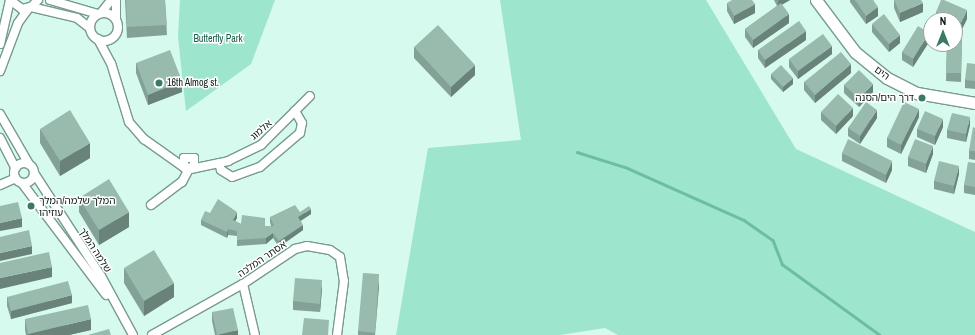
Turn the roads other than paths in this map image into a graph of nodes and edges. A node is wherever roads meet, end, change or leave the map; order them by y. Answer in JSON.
{"nodes":[{"id":1,"x":10,"y":0,"type":"edge"},
{"id":2,"x":38,"y":0,"type":"edge"},
{"id":3,"x":50,"y":0,"type":"edge"},
{"id":4,"x":111,"y":0,"type":"edge"},
{"id":5,"x":116,"y":0,"type":"edge"},
{"id":6,"x":816,"y":0,"type":"edge"},
{"id":7,"x":30,"y":8,"type":"junction"},
{"id":8,"x":100,"y":13,"type":"junction"},
{"id":9,"x":116,"y":20,"type":"junction"},
{"id":10,"x":90,"y":28,"type":"junction"},
{"id":11,"x":115,"y":35,"type":"junction"},
{"id":12,"x":98,"y":39,"type":"junction"},
{"id":13,"x":0,"y":44,"type":"edge"},
{"id":14,"x":111,"y":63,"type":"junction"},
{"id":15,"x":0,"y":71,"type":"edge"},
{"id":16,"x":310,"y":96,"type":"dead end"},
{"id":17,"x":975,"y":103,"type":"edge"},
{"id":18,"x":295,"y":112,"type":"junction"},
{"id":19,"x":0,"y":114,"type":"edge"},
{"id":20,"x":0,"y":138,"type":"edge"},
{"id":21,"x":162,"y":153,"type":"junction"},
{"id":22,"x":191,"y":157,"type":"junction"},
{"id":23,"x":217,"y":163,"type":"junction"},
{"id":24,"x":29,"y":164,"type":"junction"},
{"id":25,"x":15,"y":168,"type":"junction"},
{"id":26,"x":188,"y":168,"type":"junction"},
{"id":27,"x":34,"y":173,"type":"junction"},
{"id":28,"x":19,"y":180,"type":"junction"},
{"id":29,"x":0,"y":185,"type":"edge"},
{"id":30,"x":151,"y":205,"type":"dead end"},
{"id":31,"x":243,"y":284,"type":"junction"},
{"id":32,"x":111,"y":300,"type":"junction"},
{"id":33,"x":133,"y":335,"type":"edge"},
{"id":34,"x":152,"y":335,"type":"edge"},
{"id":35,"x":255,"y":335,"type":"edge"},
{"id":36,"x":337,"y":335,"type":"edge"}],
"edges":[{"from":1,"to":7,"type":"street"},
{"from":1,"to":13,"type":"street"},
{"from":2,"to":7,"type":"street"},
{"from":3,"to":8,"type":"street"},
{"from":4,"to":8,"type":"street"},
{"from":5,"to":9,"type":"street"},
{"from":6,"to":17,"type":"main road","name":"הים"},
{"from":7,"to":10,"type":"street"},
{"from":7,"to":15,"type":"street"},
{"from":8,"to":9,"type":"street"},
{"from":8,"to":10,"type":"street"},
{"from":9,"to":11,"type":"street"},
{"from":10,"to":12,"type":"street"},
{"from":11,"to":12,"type":"street"},
{"from":11,"to":14,"type":"street"},
{"from":12,"to":14,"type":"street"},
{"from":14,"to":21,"type":"street"},
{"from":16,"to":18,"type":"street","name":"אלמוג"},
{"from":18,"to":23,"type":"street","name":"אלמוג"},
{"from":18,"to":23,"type":"street"},
{"from":19,"to":24,"type":"street"},
{"from":20,"to":25,"type":"street"},
{"from":21,"to":22,"type":"street"},
{"from":21,"to":26,"type":"street"},
{"from":22,"to":23,"type":"street"},
{"from":22,"to":26,"type":"street"},
{"from":23,"to":26,"type":"street","name":"אלמוג"},
{"from":24,"to":25,"type":"street"},
{"from":24,"to":27,"type":"street","name":"שלמה המלך"},
{"from":25,"to":28,"type":"street"},
{"from":26,"to":30,"type":"street"},
{"from":27,"to":28,"type":"street"},
{"from":27,"to":32,"type":"street","name":"שלמה המלך"},
{"from":28,"to":29,"type":"street"},
{"from":28,"to":32,"type":"street","name":"שלמה המלך"},
{"from":31,"to":34,"type":"street","name":"אסתר המלכה"},
{"from":31,"to":35,"type":"street"},
{"from":31,"to":36,"type":"street","name":"אסתר המלכה"},
{"from":32,"to":33,"type":"street","name":"שלמה המלך"}]}
